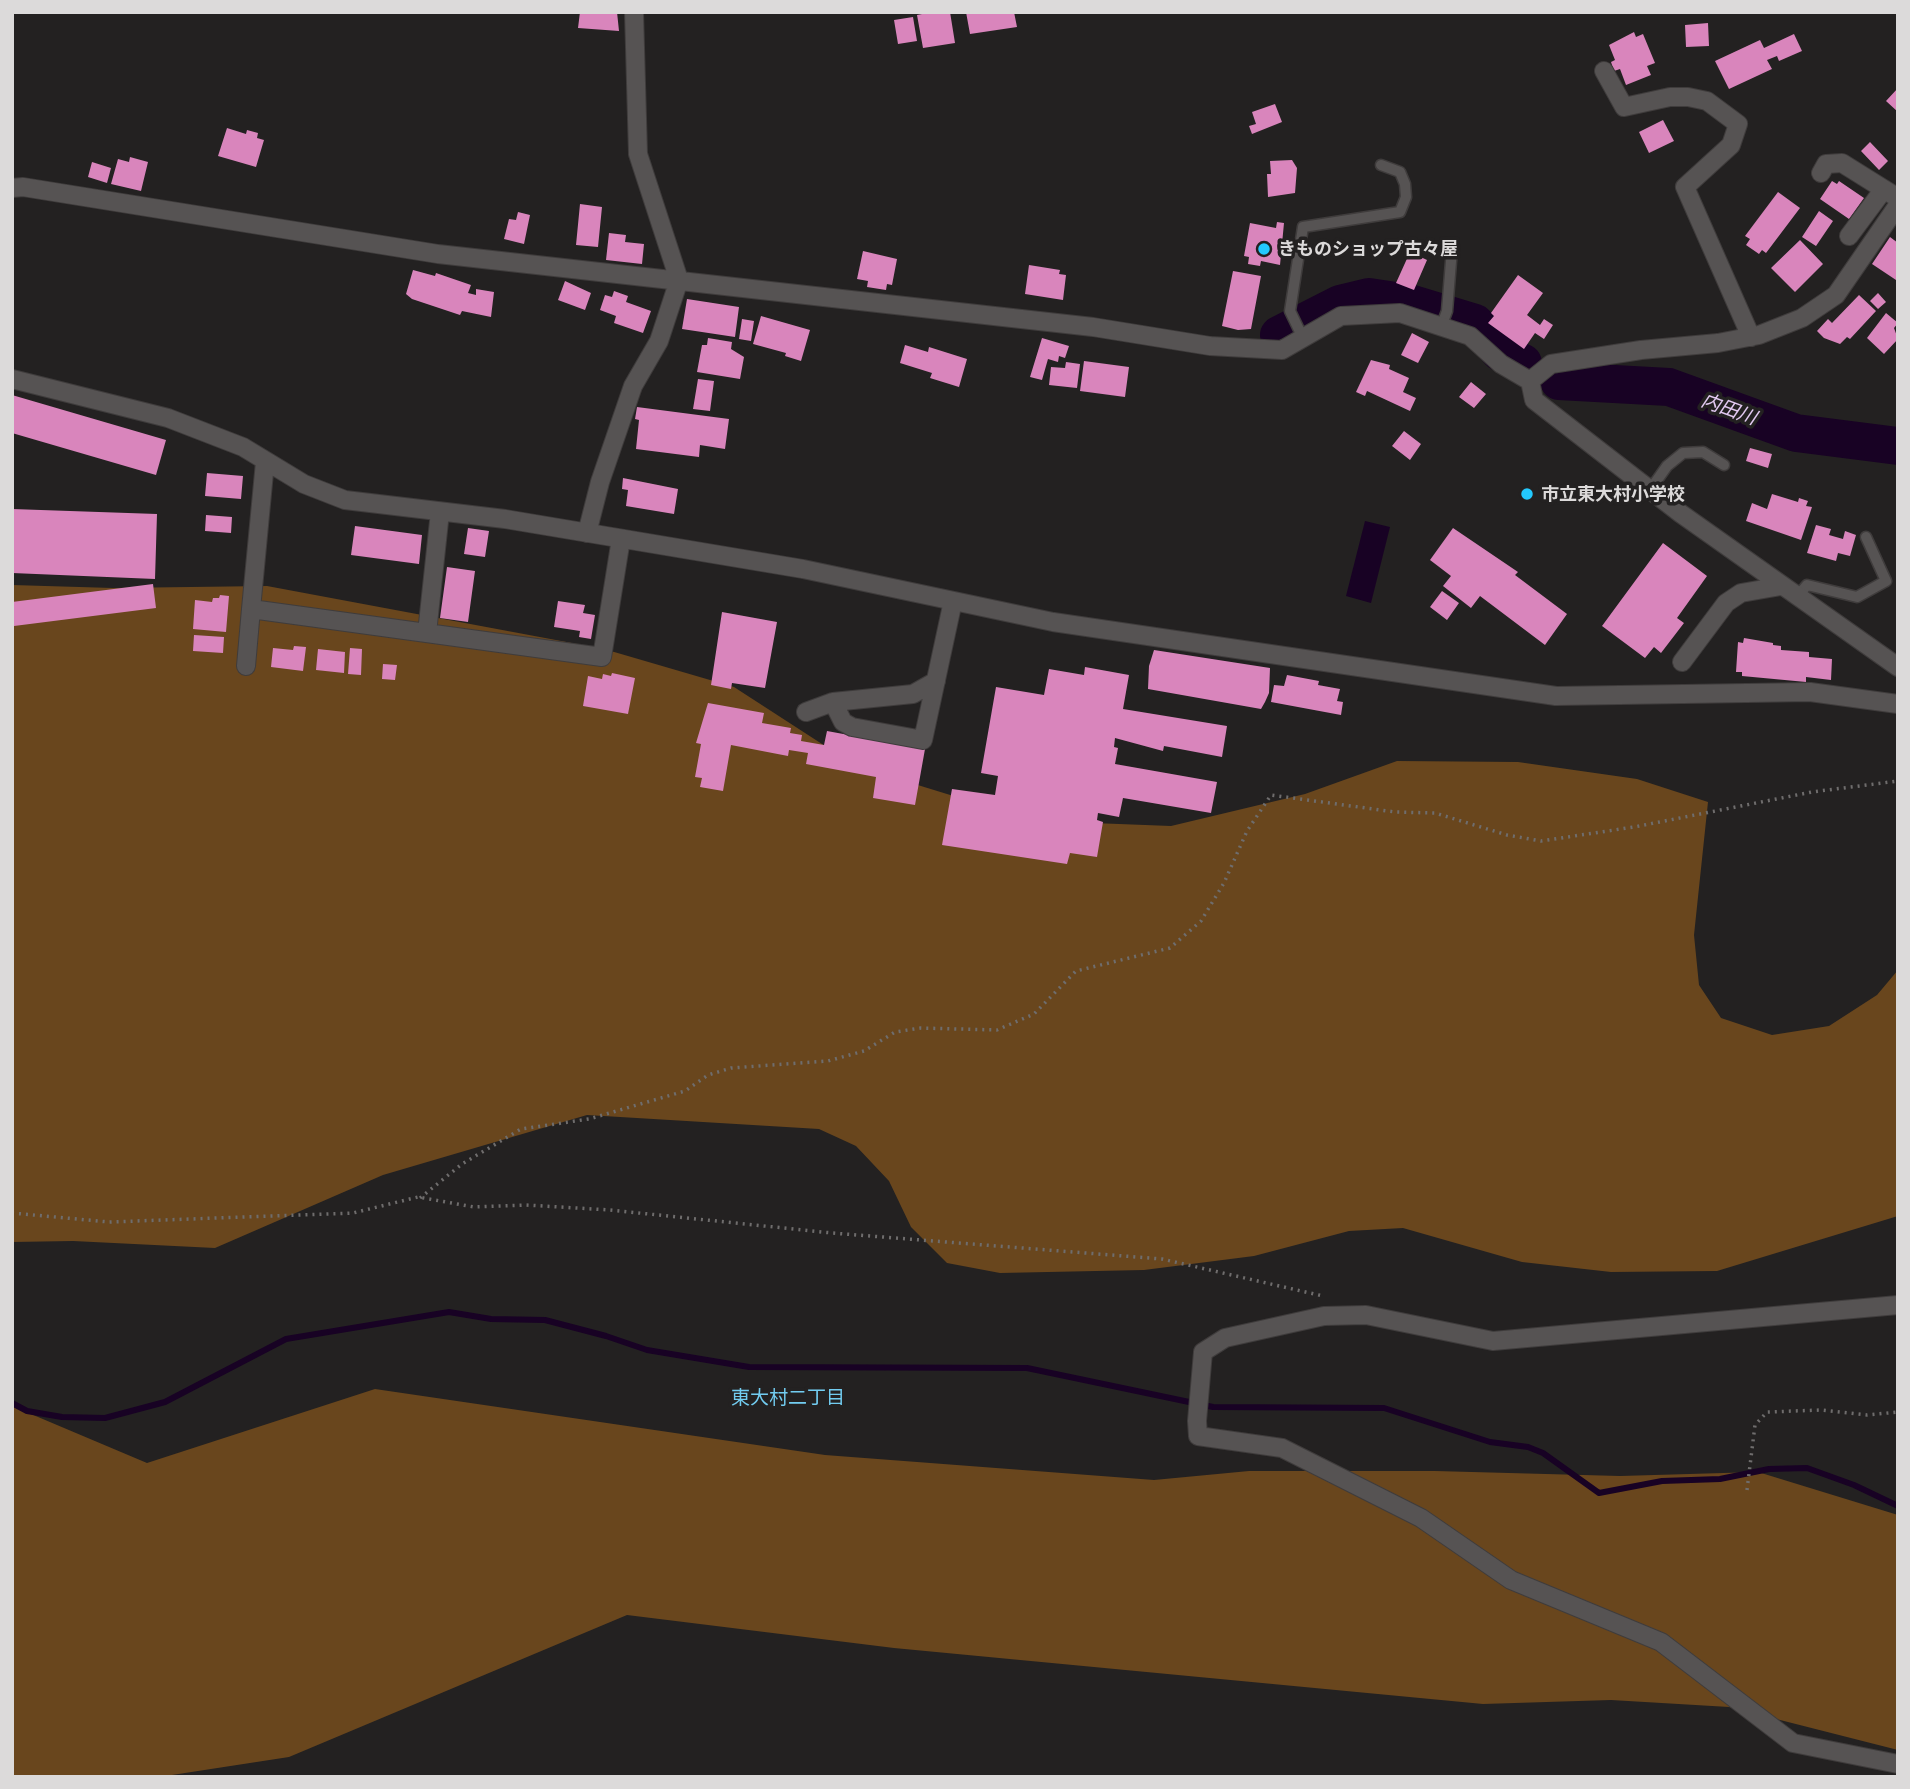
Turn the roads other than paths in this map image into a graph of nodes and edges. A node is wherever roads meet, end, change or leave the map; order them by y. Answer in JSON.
{"nodes":[{"id":1,"x":634,"y":12,"type":"edge"},
{"id":2,"x":1604,"y":71,"type":"dead end"},
{"id":3,"x":1381,"y":164,"type":"dead end"},
{"id":4,"x":1821,"y":173,"type":"dead end"},
{"id":5,"x":12,"y":188,"type":"edge"},
{"id":6,"x":1891,"y":193,"type":"edge"},
{"id":7,"x":1898,"y":205,"type":"edge"},
{"id":8,"x":1849,"y":236,"type":"dead end"},
{"id":9,"x":1452,"y":249,"type":"dead end"},
{"id":10,"x":679,"y":280,"type":"junction"},
{"id":11,"x":1444,"y":319,"type":"junction"},
{"id":12,"x":1302,"y":337,"type":"junction"},
{"id":13,"x":1751,"y":337,"type":"junction"},
{"id":14,"x":12,"y":379,"type":"edge"},
{"id":15,"x":1530,"y":381,"type":"junction"},
{"id":16,"x":265,"y":462,"type":"junction"},
{"id":17,"x":1724,"y":464,"type":"dead end"},
{"id":18,"x":1650,"y":490,"type":"junction"},
{"id":19,"x":440,"y":512,"type":"junction"},
{"id":20,"x":587,"y":533,"type":"junction"},
{"id":21,"x":1866,"y":537,"type":"dead end"},
{"id":22,"x":621,"y":538,"type":"junction"},
{"id":23,"x":1898,"y":575,"type":"edge"},
{"id":24,"x":1886,"y":580,"type":"junction"},
{"id":25,"x":1781,"y":586,"type":"junction"},
{"id":26,"x":1797,"y":597,"type":"junction"},
{"id":27,"x":953,"y":601,"type":"junction"},
{"id":28,"x":251,"y":609,"type":"junction"},
{"id":29,"x":427,"y":634,"type":"junction"},
{"id":30,"x":1682,"y":662,"type":"dead end"},
{"id":31,"x":246,"y":666,"type":"dead end"},
{"id":32,"x":1898,"y":667,"type":"edge"},
{"id":33,"x":936,"y":681,"type":"junction"},
{"id":34,"x":1897,"y":701,"type":"edge"},
{"id":35,"x":833,"y":702,"type":"junction"},
{"id":36,"x":806,"y":712,"type":"dead end"},
{"id":37,"x":1898,"y":1305,"type":"edge"},
{"id":38,"x":1898,"y":1764,"type":"edge"}],
"edges":[{"from":1,"to":10,"type":"street"},
{"from":2,"to":13,"type":"street"},
{"from":3,"to":12,"type":"lane"},
{"from":4,"to":6,"type":"street"},
{"from":5,"to":10,"type":"street"},
{"from":6,"to":8,"type":"street"},
{"from":7,"to":13,"type":"street"},
{"from":9,"to":11,"type":"lane"},
{"from":10,"to":12,"type":"street"},
{"from":10,"to":20,"type":"street"},
{"from":11,"to":12,"type":"street"},
{"from":11,"to":15,"type":"street"},
{"from":13,"to":15,"type":"street"},
{"from":14,"to":16,"type":"street"},
{"from":15,"to":18,"type":"street"},
{"from":16,"to":19,"type":"street"},
{"from":16,"to":28,"type":"street"},
{"from":17,"to":18,"type":"lane"},
{"from":18,"to":25,"type":"street"},
{"from":19,"to":20,"type":"street"},
{"from":19,"to":29,"type":"street"},
{"from":20,"to":22,"type":"street"},
{"from":21,"to":24,"type":"lane"},
{"from":22,"to":27,"type":"street"},
{"from":22,"to":29,"type":"street"},
{"from":23,"to":24,"type":"lane"},
{"from":24,"to":26,"type":"lane"},
{"from":25,"to":26,"type":"street"},
{"from":25,"to":30,"type":"street"},
{"from":26,"to":32,"type":"street"},
{"from":27,"to":33,"type":"street"},
{"from":27,"to":34,"type":"street"},
{"from":28,"to":29,"type":"street"},
{"from":28,"to":31,"type":"street"},
{"from":33,"to":35,"type":"street"},
{"from":33,"to":35,"type":"street"},
{"from":35,"to":36,"type":"street"},
{"from":37,"to":38,"type":"street"}]}
